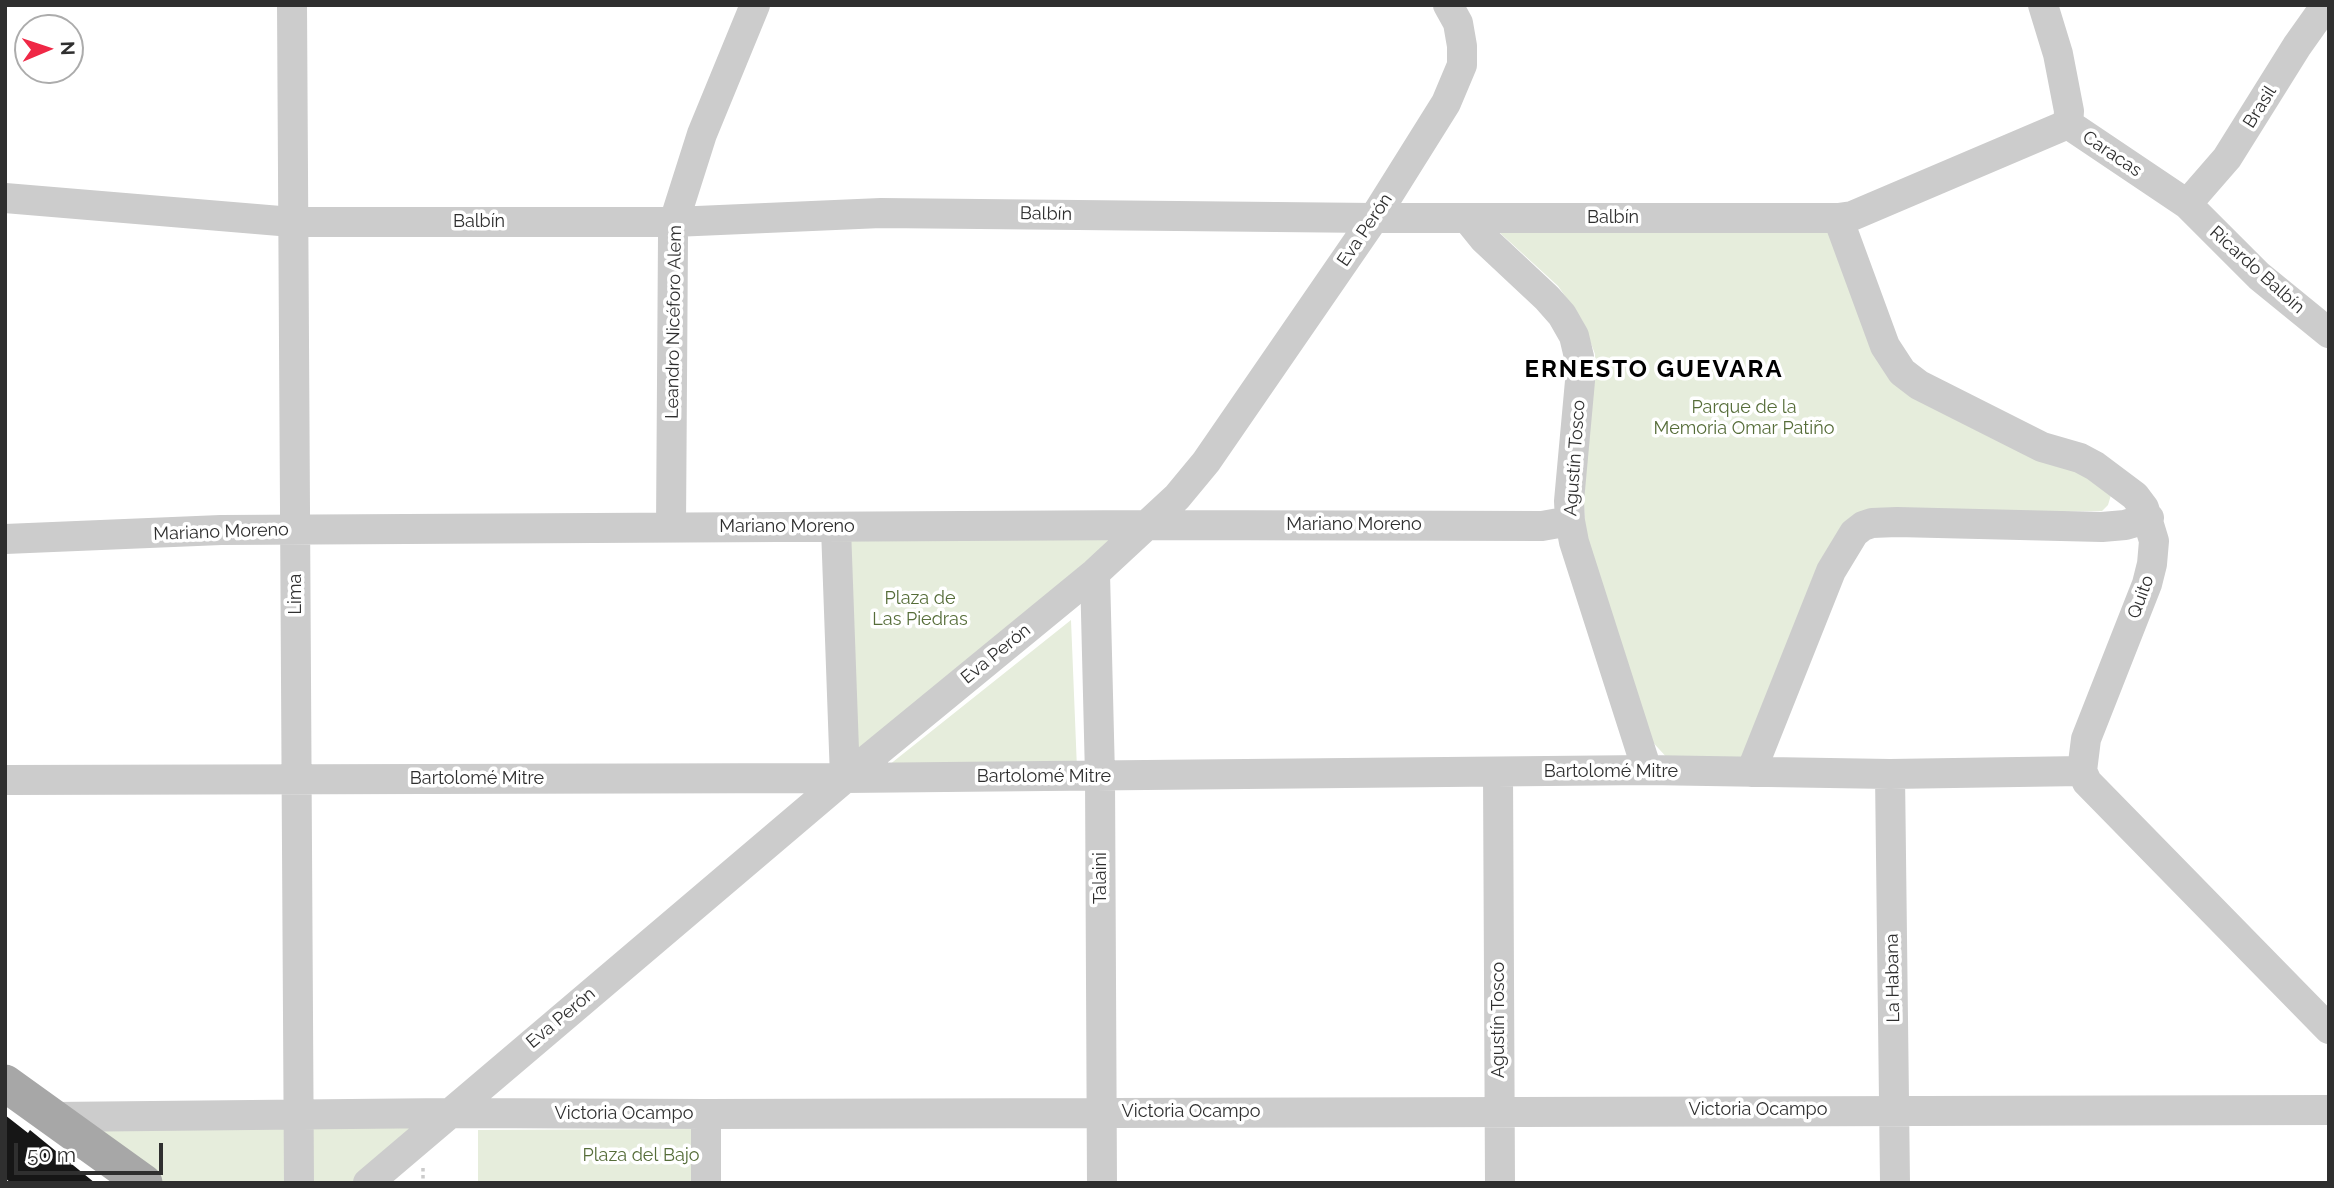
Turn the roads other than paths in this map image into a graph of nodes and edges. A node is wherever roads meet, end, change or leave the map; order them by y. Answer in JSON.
{"nodes":[{"id":1,"x":292,"y":5,"type":"edge"},
{"id":2,"x":755,"y":5,"type":"edge"},
{"id":3,"x":1448,"y":5,"type":"edge"},
{"id":4,"x":2043,"y":5,"type":"edge"},
{"id":5,"x":2326,"y":5,"type":"edge"},
{"id":6,"x":2068,"y":124,"type":"junction"},
{"id":7,"x":5,"y":198,"type":"edge"},
{"id":8,"x":2187,"y":205,"type":"junction"},
{"id":9,"x":1374,"y":218,"type":"junction"},
{"id":10,"x":1467,"y":218,"type":"junction"},
{"id":11,"x":1838,"y":218,"type":"junction"},
{"id":12,"x":292,"y":222,"type":"junction"},
{"id":13,"x":674,"y":222,"type":"junction"},
{"id":14,"x":2329,"y":333,"type":"edge"},
{"id":15,"x":2149,"y":519,"type":"junction"},
{"id":16,"x":1570,"y":521,"type":"junction"},
{"id":17,"x":1149,"y":525,"type":"junction"},
{"id":18,"x":671,"y":527,"type":"junction"},
{"id":19,"x":836,"y":528,"type":"junction"},
{"id":20,"x":296,"y":530,"type":"junction"},
{"id":21,"x":5,"y":540,"type":"edge"},
{"id":22,"x":1094,"y":573,"type":"junction"},
{"id":23,"x":1647,"y":771,"type":"junction"},
{"id":24,"x":2082,"y":771,"type":"junction"},
{"id":25,"x":1751,"y":772,"type":"junction"},
{"id":26,"x":1498,"y":773,"type":"junction"},
{"id":27,"x":1890,"y":774,"type":"junction"},
{"id":28,"x":1100,"y":776,"type":"junction"},
{"id":29,"x":845,"y":778,"type":"junction"},
{"id":30,"x":296,"y":779,"type":"junction"},
{"id":31,"x":5,"y":780,"type":"edge"},
{"id":32,"x":2329,"y":1029,"type":"edge"},
{"id":33,"x":5,"y":1083,"type":"edge"},
{"id":34,"x":1895,"y":1110,"type":"junction"},
{"id":35,"x":2329,"y":1110,"type":"edge"},
{"id":36,"x":1500,"y":1111,"type":"junction"},
{"id":37,"x":450,"y":1112,"type":"junction"},
{"id":38,"x":1101,"y":1112,"type":"junction"},
{"id":39,"x":298,"y":1114,"type":"junction"},
{"id":40,"x":706,"y":1114,"type":"junction"},
{"id":41,"x":53,"y":1116,"type":"junction"},
{"id":42,"x":144,"y":1183,"type":"edge"},
{"id":43,"x":299,"y":1183,"type":"edge"},
{"id":44,"x":368,"y":1183,"type":"edge"},
{"id":45,"x":706,"y":1183,"type":"edge"},
{"id":46,"x":1102,"y":1183,"type":"edge"},
{"id":47,"x":1500,"y":1183,"type":"edge"},
{"id":48,"x":1895,"y":1183,"type":"edge"}],
"edges":[{"from":1,"to":12,"type":"street","name":"Lima"},
{"from":2,"to":13,"type":"street","name":"Leandro Nicéforo Alem"},
{"from":3,"to":9,"type":"street","name":"Eva Perón"},
{"from":4,"to":6,"type":"street","name":"Caracas"},
{"from":5,"to":8,"type":"street","name":"Brasil"},
{"from":6,"to":8,"type":"street","name":"Caracas"},
{"from":6,"to":11,"type":"street","name":"Balbín"},
{"from":7,"to":12,"type":"street","name":"Balbín"},
{"from":8,"to":14,"type":"street","name":"Ricardo Balbín"},
{"from":9,"to":10,"type":"street","name":"Balbín"},
{"from":9,"to":13,"type":"street","name":"Balbín"},
{"from":9,"to":17,"type":"street","name":"Eva Perón"},
{"from":10,"to":11,"type":"street","name":"Balbín"},
{"from":10,"to":16,"type":"street","name":"Agustín Tosco"},
{"from":11,"to":15,"type":"street","name":"Quito"},
{"from":12,"to":13,"type":"street","name":"Balbín"},
{"from":12,"to":20,"type":"street","name":"Lima"},
{"from":13,"to":18,"type":"street","name":"Leandro Nicéforo Alem"},
{"from":15,"to":24,"type":"street","name":"Quito"},
{"from":15,"to":25,"type":"street"},
{"from":16,"to":17,"type":"street","name":"Mariano Moreno"},
{"from":16,"to":23,"type":"street","name":"Agustín Tosco"},
{"from":17,"to":19,"type":"street","name":"Mariano Moreno"},
{"from":17,"to":22,"type":"street","name":"Eva Perón"},
{"from":18,"to":19,"type":"street","name":"Mariano Moreno"},
{"from":18,"to":20,"type":"street","name":"Mariano Moreno"},
{"from":19,"to":29,"type":"street"},
{"from":20,"to":21,"type":"street","name":"Mariano Moreno"},
{"from":20,"to":30,"type":"street","name":"Lima"},
{"from":22,"to":28,"type":"street","name":"Talaini"},
{"from":22,"to":29,"type":"street","name":"Eva Perón"},
{"from":23,"to":25,"type":"street","name":"Bartolomé Mitre"},
{"from":23,"to":26,"type":"street","name":"Bartolomé Mitre"},
{"from":24,"to":27,"type":"street","name":"Bartolomé Mitre"},
{"from":24,"to":32,"type":"street"},
{"from":25,"to":27,"type":"street","name":"Bartolomé Mitre"},
{"from":26,"to":28,"type":"street","name":"Bartolomé Mitre"},
{"from":26,"to":36,"type":"street","name":"Agustín Tosco"},
{"from":27,"to":34,"type":"street","name":"La Habana"},
{"from":28,"to":29,"type":"street","name":"Bartolomé Mitre"},
{"from":28,"to":38,"type":"street","name":"Talaini"},
{"from":29,"to":30,"type":"street","name":"Bartolomé Mitre"},
{"from":29,"to":37,"type":"street","name":"Eva Perón"},
{"from":30,"to":31,"type":"street","name":"Bartolomé Mitre"},
{"from":30,"to":39,"type":"street","name":"Lima"},
{"from":33,"to":41,"type":"main road"},
{"from":34,"to":35,"type":"street","name":"Victoria Ocampo"},
{"from":34,"to":36,"type":"street","name":"Victoria Ocampo"},
{"from":34,"to":48,"type":"street","name":"La Habana"},
{"from":36,"to":38,"type":"street","name":"Victoria Ocampo"},
{"from":36,"to":47,"type":"street","name":"Agustín Tosco"},
{"from":37,"to":39,"type":"street","name":"Victoria Ocampo"},
{"from":37,"to":40,"type":"street","name":"Victoria Ocampo"},
{"from":37,"to":44,"type":"street","name":"Eva Perón"},
{"from":38,"to":40,"type":"street","name":"Victoria Ocampo"},
{"from":38,"to":46,"type":"street","name":"Talaini"},
{"from":39,"to":41,"type":"street","name":"Victoria Ocampo"},
{"from":39,"to":43,"type":"street","name":"Lima"},
{"from":40,"to":45,"type":"street"},
{"from":41,"to":42,"type":"main road"}]}
